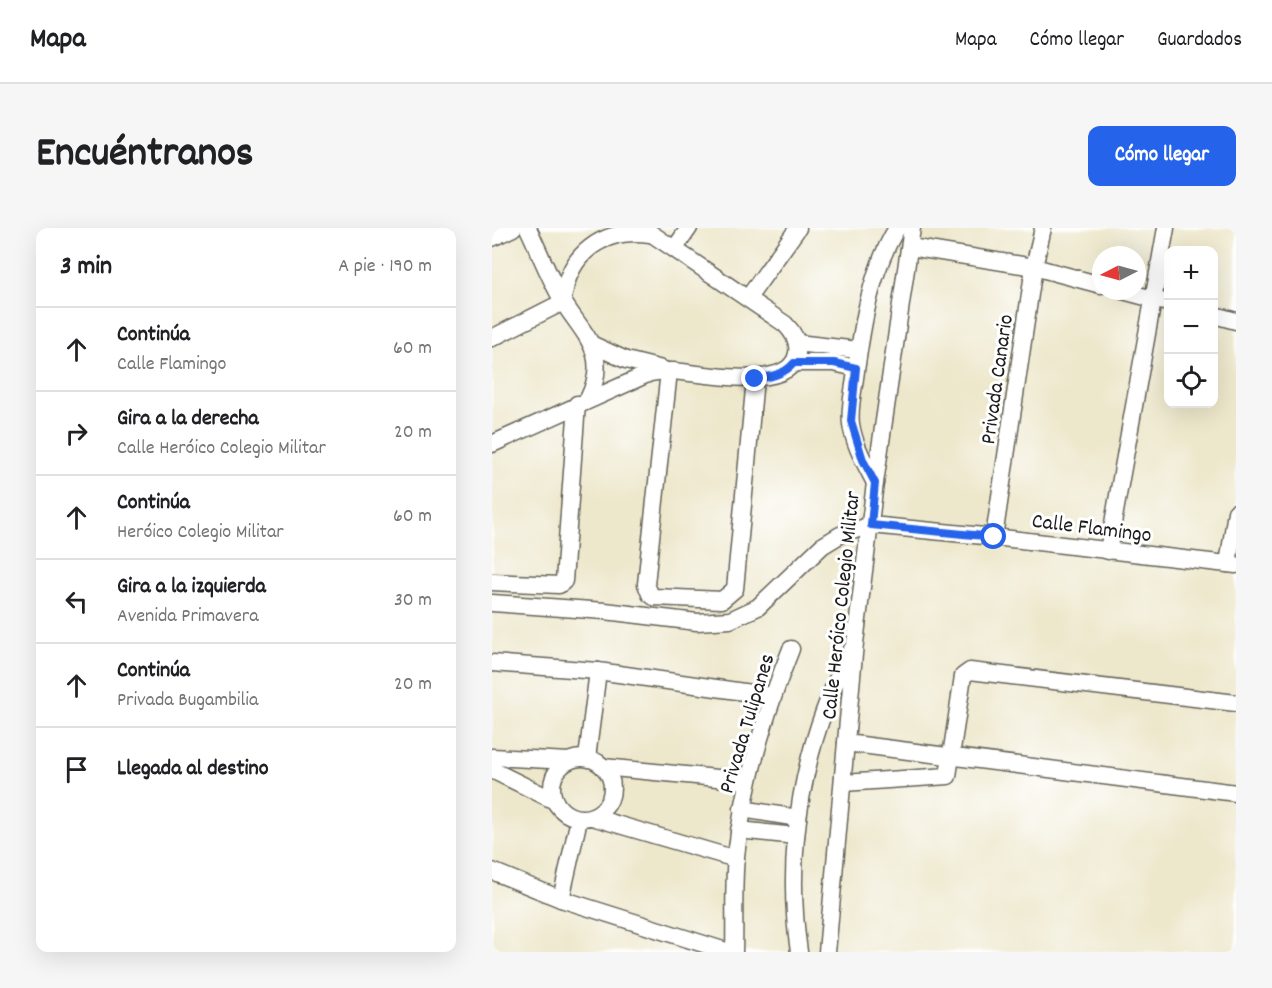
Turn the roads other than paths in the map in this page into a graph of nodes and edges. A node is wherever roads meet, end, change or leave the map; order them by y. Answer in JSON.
{"nodes":[{"id":1,"x":513,"y":228,"type":"edge"},
{"id":2,"x":528,"y":228,"type":"edge"},
{"id":3,"x":689,"y":228,"type":"edge"},
{"id":4,"x":798,"y":228,"type":"edge"},
{"id":5,"x":897,"y":228,"type":"edge"},
{"id":6,"x":912,"y":228,"type":"edge"},
{"id":7,"x":1042,"y":228,"type":"edge"},
{"id":8,"x":1166,"y":228,"type":"edge"},
{"id":9,"x":646,"y":231,"type":"edge"},
{"id":10,"x":492,"y":238,"type":"edge"},
{"id":11,"x":910,"y":247,"type":"junction"},
{"id":12,"x":675,"y":248,"type":"junction"},
{"id":13,"x":1034,"y":267,"type":"junction"},
{"id":14,"x":1092,"y":283,"type":"edge"},
{"id":15,"x":1146,"y":297,"type":"edge"},
{"id":16,"x":748,"y":298,"type":"junction"},
{"id":17,"x":1152,"y":299,"type":"junction"},
{"id":18,"x":563,"y":302,"type":"junction"},
{"id":19,"x":1164,"y":302,"type":"edge"},
{"id":20,"x":1218,"y":316,"type":"edge"},
{"id":21,"x":1236,"y":321,"type":"edge"},
{"id":22,"x":492,"y":338,"type":"edge"},
{"id":23,"x":797,"y":343,"type":"junction"},
{"id":24,"x":591,"y":344,"type":"junction"},
{"id":25,"x":858,"y":350,"type":"junction"},
{"id":26,"x":794,"y":363,"type":"junction"},
{"id":27,"x":856,"y":368,"type":"junction"},
{"id":28,"x":669,"y":371,"type":"junction"},
{"id":29,"x":755,"y":379,"type":"junction"},
{"id":30,"x":583,"y":402,"type":"junction"},
{"id":31,"x":492,"y":444,"type":"edge"},
{"id":32,"x":875,"y":483,"type":"junction"},
{"id":33,"x":1236,"y":512,"type":"edge"},
{"id":34,"x":871,"y":525,"type":"junction"},
{"id":35,"x":994,"y":537,"type":"junction"},
{"id":36,"x":1108,"y":551,"type":"junction"},
{"id":37,"x":1232,"y":564,"type":"edge"},
{"id":38,"x":492,"y":582,"type":"edge"},
{"id":39,"x":492,"y":603,"type":"edge"},
{"id":40,"x":855,"y":643,"type":"junction"},
{"id":41,"x":791,"y":649,"type":"dead end"},
{"id":42,"x":492,"y":663,"type":"edge"},
{"id":43,"x":598,"y":671,"type":"junction"},
{"id":44,"x":772,"y":696,"type":"junction"},
{"id":45,"x":1236,"y":703,"type":"edge"},
{"id":46,"x":846,"y":743,"type":"junction"},
{"id":47,"x":951,"y":756,"type":"junction"},
{"id":48,"x":492,"y":757,"type":"edge"},
{"id":49,"x":587,"y":759,"type":"junction"},
{"id":50,"x":569,"y":761,"type":"junction"},
{"id":51,"x":603,"y":767,"type":"junction"},
{"id":52,"x":492,"y":770,"type":"edge"},
{"id":53,"x":748,"y":781,"type":"junction"},
{"id":54,"x":843,"y":783,"type":"junction"},
{"id":55,"x":1236,"y":793,"type":"edge"},
{"id":56,"x":555,"y":801,"type":"junction"},
{"id":57,"x":742,"y":809,"type":"junction"},
{"id":58,"x":585,"y":818,"type":"junction"},
{"id":59,"x":798,"y":818,"type":"junction"},
{"id":60,"x":739,"y":830,"type":"junction"},
{"id":61,"x":796,"y":836,"type":"junction"},
{"id":62,"x":736,"y":859,"type":"junction"},
{"id":63,"x":492,"y":871,"type":"edge"},
{"id":64,"x":561,"y":899,"type":"junction"},
{"id":65,"x":729,"y":952,"type":"edge"},
{"id":66,"x":734,"y":952,"type":"edge"},
{"id":67,"x":799,"y":952,"type":"edge"},
{"id":68,"x":827,"y":952,"type":"edge"}],
"edges":[{"from":1,"to":10,"type":"street"},
{"from":2,"to":18,"type":"street"},
{"from":3,"to":12,"type":"street"},
{"from":4,"to":16,"type":"street"},
{"from":5,"to":25,"type":"street"},
{"from":6,"to":11,"type":"street","name":"Calle Heróico Colegio Militar"},
{"from":7,"to":13,"type":"street","name":"Privada Canario"},
{"from":8,"to":17,"type":"street"},
{"from":9,"to":12,"type":"street"},
{"from":9,"to":18,"type":"street"},
{"from":11,"to":13,"type":"street"},
{"from":11,"to":32,"type":"street","name":"Calle Heróico Colegio Militar"},
{"from":12,"to":16,"type":"street"},
{"from":13,"to":14,"type":"street"},
{"from":13,"to":35,"type":"street","name":"Privada Canario"},
{"from":15,"to":17,"type":"street"},
{"from":16,"to":23,"type":"street"},
{"from":17,"to":19,"type":"street"},
{"from":17,"to":36,"type":"street"},
{"from":18,"to":22,"type":"street"},
{"from":18,"to":24,"type":"street"},
{"from":20,"to":21,"type":"street"},
{"from":23,"to":25,"type":"street"},
{"from":23,"to":26,"type":"street"},
{"from":24,"to":28,"type":"street"},
{"from":24,"to":30,"type":"street"},
{"from":25,"to":27,"type":"street"},
{"from":26,"to":27,"type":"street"},
{"from":26,"to":29,"type":"street"},
{"from":27,"to":32,"type":"street"},
{"from":28,"to":29,"type":"street"},
{"from":28,"to":29,"type":"street"},
{"from":28,"to":30,"type":"street"},
{"from":30,"to":31,"type":"street"},
{"from":30,"to":38,"type":"street"},
{"from":32,"to":34,"type":"street","name":"Calle Heróico Colegio Militar"},
{"from":33,"to":37,"type":"street"},
{"from":34,"to":35,"type":"street","name":"Calle Flamingo"},
{"from":34,"to":39,"type":"street"},
{"from":34,"to":40,"type":"street","name":"Calle Heróico Colegio Militar"},
{"from":35,"to":36,"type":"street","name":"Calle Flamingo"},
{"from":36,"to":37,"type":"street","name":"Calle Flamingo"},
{"from":40,"to":46,"type":"street","name":"Calle Heróico Colegio Militar"},
{"from":40,"to":59,"type":"street"},
{"from":41,"to":44,"type":"street","name":"Privada Tulipanes"},
{"from":42,"to":43,"type":"street"},
{"from":43,"to":44,"type":"street"},
{"from":43,"to":49,"type":"street"},
{"from":44,"to":53,"type":"street","name":"Privada Tulipanes"},
{"from":45,"to":47,"type":"street"},
{"from":46,"to":47,"type":"street"},
{"from":46,"to":54,"type":"street","name":"Calle Heróico Colegio Militar"},
{"from":47,"to":54,"type":"street"},
{"from":47,"to":55,"type":"street"},
{"from":48,"to":50,"type":"street"},
{"from":49,"to":50,"type":"street"},
{"from":49,"to":51,"type":"street"},
{"from":50,"to":56,"type":"street"},
{"from":51,"to":53,"type":"street"},
{"from":51,"to":58,"type":"street"},
{"from":52,"to":56,"type":"street"},
{"from":53,"to":57,"type":"street","name":"Privada Tulipanes"},
{"from":54,"to":68,"type":"street","name":"Calle Heróico Colegio Militar"},
{"from":56,"to":58,"type":"street"},
{"from":57,"to":59,"type":"street","name":"Privada Tulipanes"},
{"from":57,"to":60,"type":"street","name":"Privada Tulipanes"},
{"from":58,"to":62,"type":"street"},
{"from":58,"to":64,"type":"street"},
{"from":59,"to":61,"type":"street"},
{"from":60,"to":61,"type":"street"},
{"from":60,"to":62,"type":"street","name":"Privada Tulipanes"},
{"from":61,"to":67,"type":"street"},
{"from":62,"to":66,"type":"street","name":"Privada Tulipanes"},
{"from":63,"to":64,"type":"street"},
{"from":64,"to":65,"type":"street"}]}
